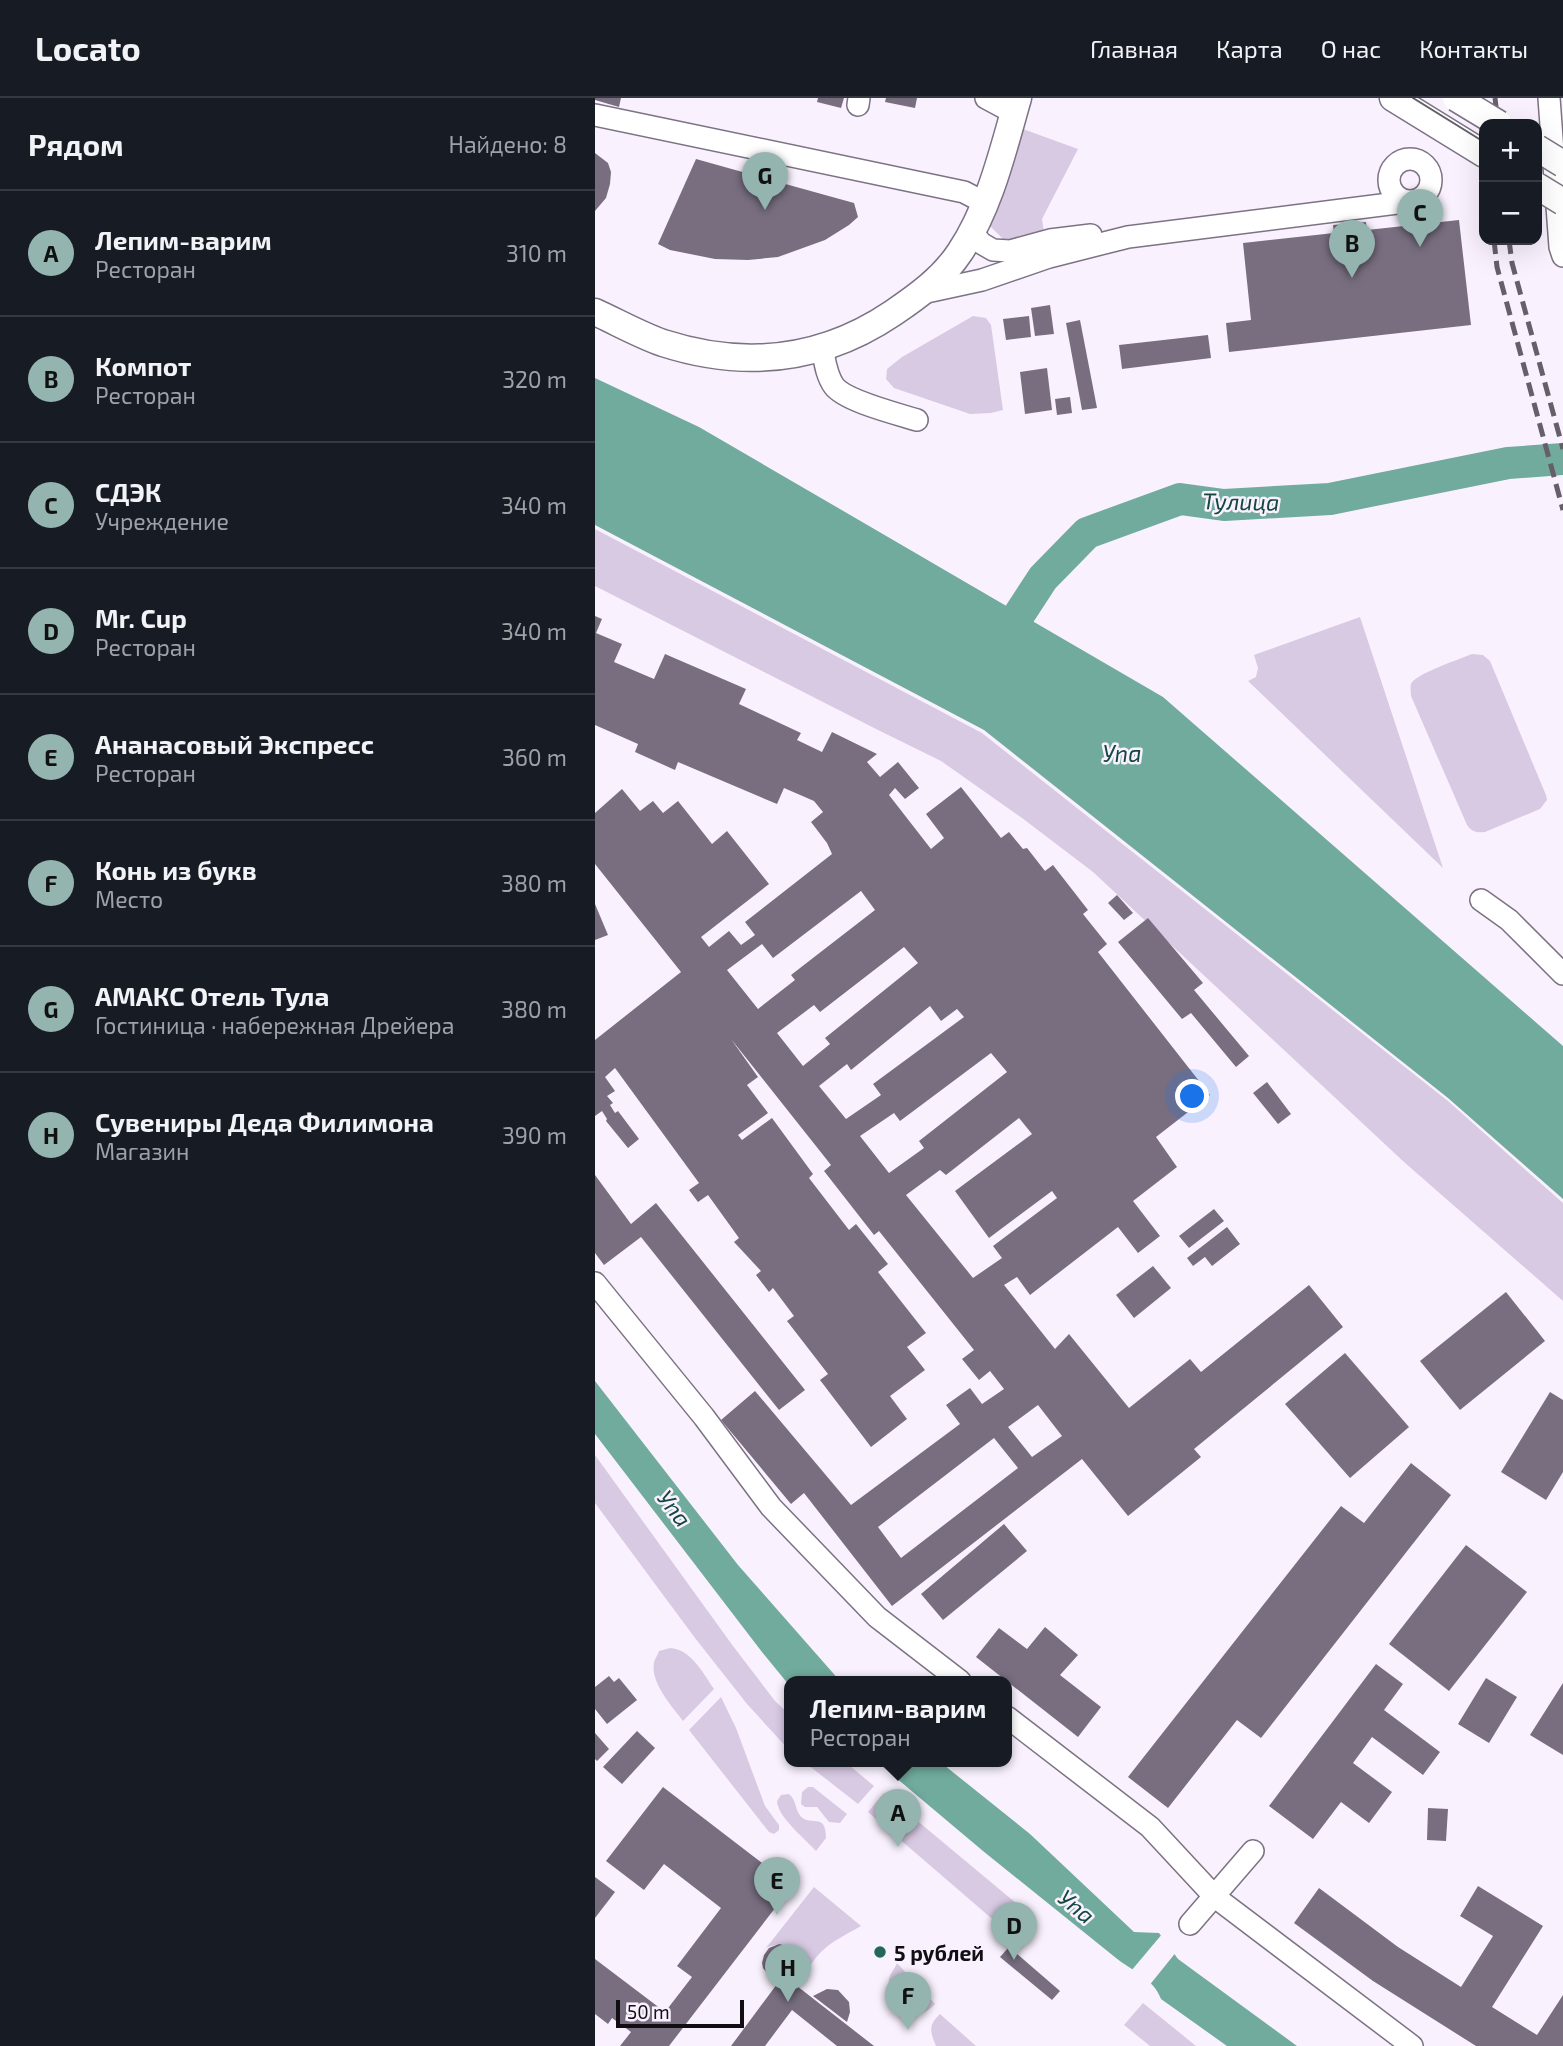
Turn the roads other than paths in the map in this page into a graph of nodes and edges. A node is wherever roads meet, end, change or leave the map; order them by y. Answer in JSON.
{"nodes":[{"id":1,"x":986,"y":98,"type":"edge"},
{"id":2,"x":1393,"y":98,"type":"edge"},
{"id":3,"x":1456,"y":98,"type":"edge"},
{"id":4,"x":1551,"y":100,"type":"edge"},
{"id":5,"x":1016,"y":106,"type":"edge"},
{"id":6,"x":595,"y":115,"type":"edge"},
{"id":7,"x":1491,"y":119,"type":"edge"},
{"id":8,"x":1479,"y":151,"type":"edge"},
{"id":9,"x":1542,"y":151,"type":"edge"},
{"id":10,"x":1563,"y":164,"type":"edge"},
{"id":11,"x":1542,"y":189,"type":"edge"},
{"id":12,"x":1405,"y":202,"type":"dead end"},
{"id":13,"x":1563,"y":202,"type":"edge"},
{"id":14,"x":985,"y":203,"type":"junction"},
{"id":15,"x":972,"y":232,"type":"junction"},
{"id":16,"x":1128,"y":237,"type":"junction"},
{"id":17,"x":1563,"y":256,"type":"edge"},
{"id":18,"x":922,"y":293,"type":"junction"},
{"id":19,"x":595,"y":312,"type":"edge"},
{"id":20,"x":822,"y":348,"type":"junction"},
{"id":21,"x":917,"y":420,"type":"dead end"},
{"id":22,"x":1481,"y":900,"type":"dead end"},
{"id":23,"x":1563,"y":974,"type":"edge"},
{"id":24,"x":595,"y":1283,"type":"edge"},
{"id":25,"x":954,"y":1676,"type":"edge"},
{"id":26,"x":1012,"y":1722,"type":"edge"},
{"id":27,"x":1252,"y":1851,"type":"dead end"},
{"id":28,"x":1215,"y":1897,"type":"junction"},
{"id":29,"x":1190,"y":1924,"type":"dead end"},
{"id":30,"x":1412,"y":2046,"type":"edge"}],
"edges":[{"from":1,"to":5,"type":"street"},
{"from":2,"to":8,"type":"main road"},
{"from":3,"to":7,"type":"main road","bridge":true},
{"from":4,"to":17,"type":"street"},
{"from":5,"to":14,"type":"main road"},
{"from":6,"to":14,"type":"street"},
{"from":9,"to":10,"type":"main road","bridge":true},
{"from":11,"to":13,"type":"main road","bridge":true},
{"from":12,"to":16,"type":"street"},
{"from":14,"to":15,"type":"main road"},
{"from":15,"to":16,"type":"street"},
{"from":15,"to":18,"type":"main road"},
{"from":16,"to":18,"type":"street"},
{"from":18,"to":20,"type":"main road"},
{"from":19,"to":20,"type":"main road"},
{"from":20,"to":21,"type":"street"},
{"from":22,"to":23,"type":"street"},
{"from":24,"to":25,"type":"street"},
{"from":26,"to":28,"type":"street"},
{"from":27,"to":28,"type":"street"},
{"from":28,"to":29,"type":"street"},
{"from":28,"to":30,"type":"street"}]}
